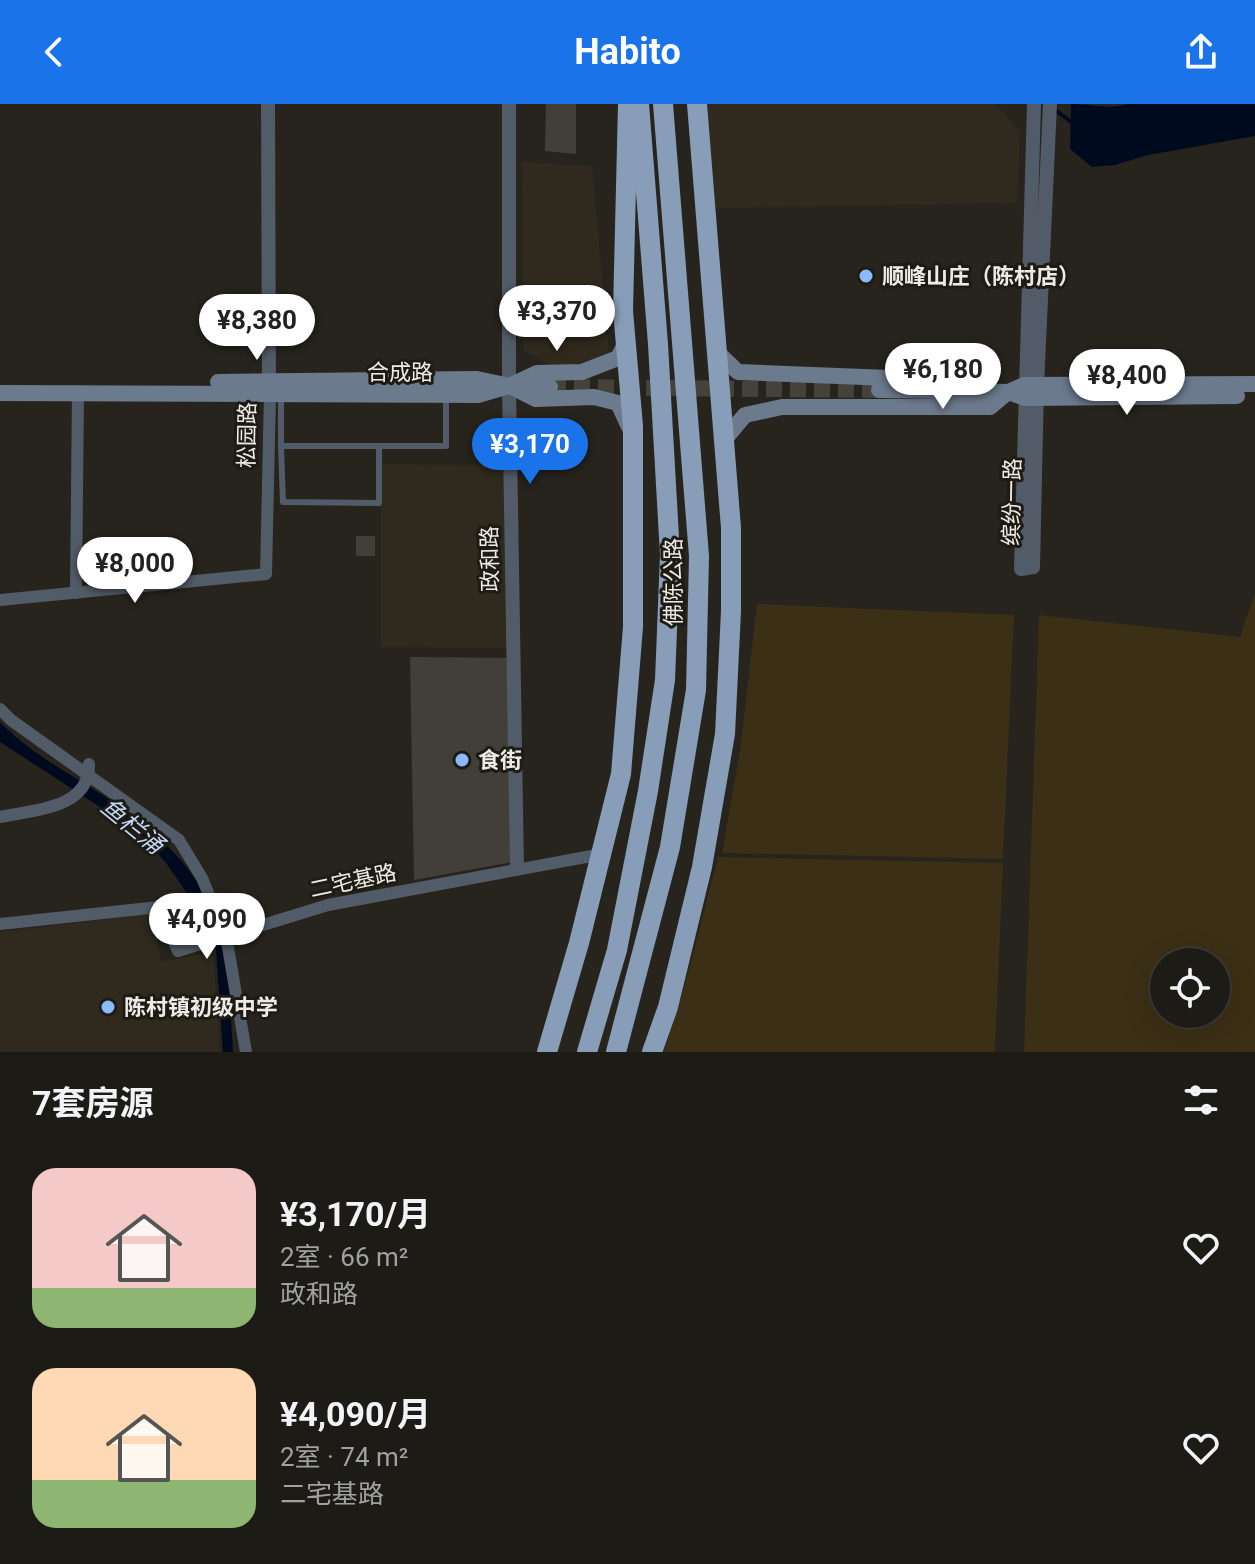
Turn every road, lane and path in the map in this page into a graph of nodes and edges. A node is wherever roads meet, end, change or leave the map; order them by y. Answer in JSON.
{"nodes":[{"id":1,"x":268,"y":104,"type":"edge"},
{"id":2,"x":509,"y":104,"type":"edge"},
{"id":3,"x":628,"y":104,"type":"edge"},
{"id":4,"x":639,"y":104,"type":"edge"},
{"id":5,"x":663,"y":104,"type":"edge"},
{"id":6,"x":697,"y":104,"type":"edge"},
{"id":7,"x":1034,"y":104,"type":"edge"},
{"id":8,"x":1050,"y":104,"type":"edge"},
{"id":9,"x":626,"y":342,"type":"junction"},
{"id":10,"x":717,"y":352,"type":"junction"},
{"id":11,"x":0,"y":384,"type":"edge"},
{"id":12,"x":1255,"y":384,"type":"edge"},
{"id":13,"x":509,"y":386,"type":"junction"},
{"id":14,"x":550,"y":387,"type":"tunnel mouth"},
{"id":15,"x":273,"y":390,"type":"junction"},
{"id":16,"x":879,"y":390,"type":"tunnel mouth"},
{"id":17,"x":78,"y":391,"type":"junction"},
{"id":18,"x":1031,"y":391,"type":"junction"},
{"id":19,"x":1008,"y":392,"type":"junction"},
{"id":20,"x":0,"y":393,"type":"edge"},
{"id":21,"x":446,"y":395,"type":"junction"},
{"id":22,"x":1255,"y":395,"type":"edge"},
{"id":23,"x":633,"y":440,"type":"junction"},
{"id":24,"x":724,"y":440,"type":"junction"},
{"id":25,"x":281,"y":446,"type":"junction"},
{"id":26,"x":379,"y":446,"type":"junction"},
{"id":27,"x":76,"y":593,"type":"junction"},
{"id":28,"x":0,"y":600,"type":"edge"},
{"id":29,"x":0,"y":709,"type":"edge"},
{"id":30,"x":89,"y":774,"type":"junction"},
{"id":31,"x":0,"y":817,"type":"edge"},
{"id":32,"x":602,"y":854,"type":"junction"},
{"id":33,"x":517,"y":869,"type":"junction"},
{"id":34,"x":0,"y":924,"type":"edge"},
{"id":35,"x":226,"y":936,"type":"junction"},
{"id":36,"x":246,"y":1052,"type":"edge"},
{"id":37,"x":547,"y":1052,"type":"edge"},
{"id":38,"x":587,"y":1052,"type":"edge"},
{"id":39,"x":616,"y":1052,"type":"edge"},
{"id":40,"x":652,"y":1052,"type":"edge"}],
"edges":[{"from":1,"to":15,"type":"street","name":"松园路"},
{"from":2,"to":13,"type":"street","name":"政和路"},
{"from":3,"to":9,"type":"highway"},
{"from":4,"to":38,"type":"highway","name":"佛陈公路"},
{"from":5,"to":39,"type":"highway","name":"佛陈公路"},
{"from":6,"to":10,"type":"highway"},
{"from":7,"to":18,"type":"street","name":"缤纷一路"},
{"from":8,"to":18,"type":"street","name":"缤纷一路"},
{"from":9,"to":13,"type":"main road"},
{"from":9,"to":23,"type":"highway"},
{"from":10,"to":19,"type":"main road"},
{"from":10,"to":24,"type":"highway"},
{"from":11,"to":15,"type":"main road","name":"合成路"},
{"from":12,"to":18,"type":"main road"},
{"from":13,"to":14,"type":"main road","name":"合成路"},
{"from":13,"to":15,"type":"main road","name":"合成路"},
{"from":13,"to":21,"type":"main road","name":"合成路"},
{"from":13,"to":23,"type":"main road"},
{"from":13,"to":33,"type":"street","name":"政和路"},
{"from":15,"to":17,"type":"main road","name":"合成路"},
{"from":15,"to":21,"type":"main road","name":"合成路"},
{"from":15,"to":25,"type":"lane"},
{"from":15,"to":27,"type":"street","name":"松园路"},
{"from":16,"to":19,"type":"main road"},
{"from":17,"to":20,"type":"main road","name":"合成路"},
{"from":17,"to":27,"type":"street"},
{"from":18,"to":18,"type":"street","name":"缤纷一路"},
{"from":18,"to":19,"type":"main road"},
{"from":18,"to":22,"type":"main road"},
{"from":19,"to":24,"type":"main road"},
{"from":21,"to":26,"type":"lane"},
{"from":23,"to":32,"type":"highway"},
{"from":24,"to":40,"type":"highway"},
{"from":25,"to":26,"type":"lane"},
{"from":25,"to":26,"type":"lane"},
{"from":27,"to":28,"type":"street"},
{"from":29,"to":30,"type":"street"},
{"from":30,"to":31,"type":"street"},
{"from":30,"to":35,"type":"street"},
{"from":32,"to":33,"type":"street","name":"二宅基路"},
{"from":32,"to":37,"type":"highway"},
{"from":33,"to":35,"type":"street","name":"二宅基路"},
{"from":34,"to":35,"type":"street","name":"二宅基路"},
{"from":35,"to":36,"type":"street"}]}
